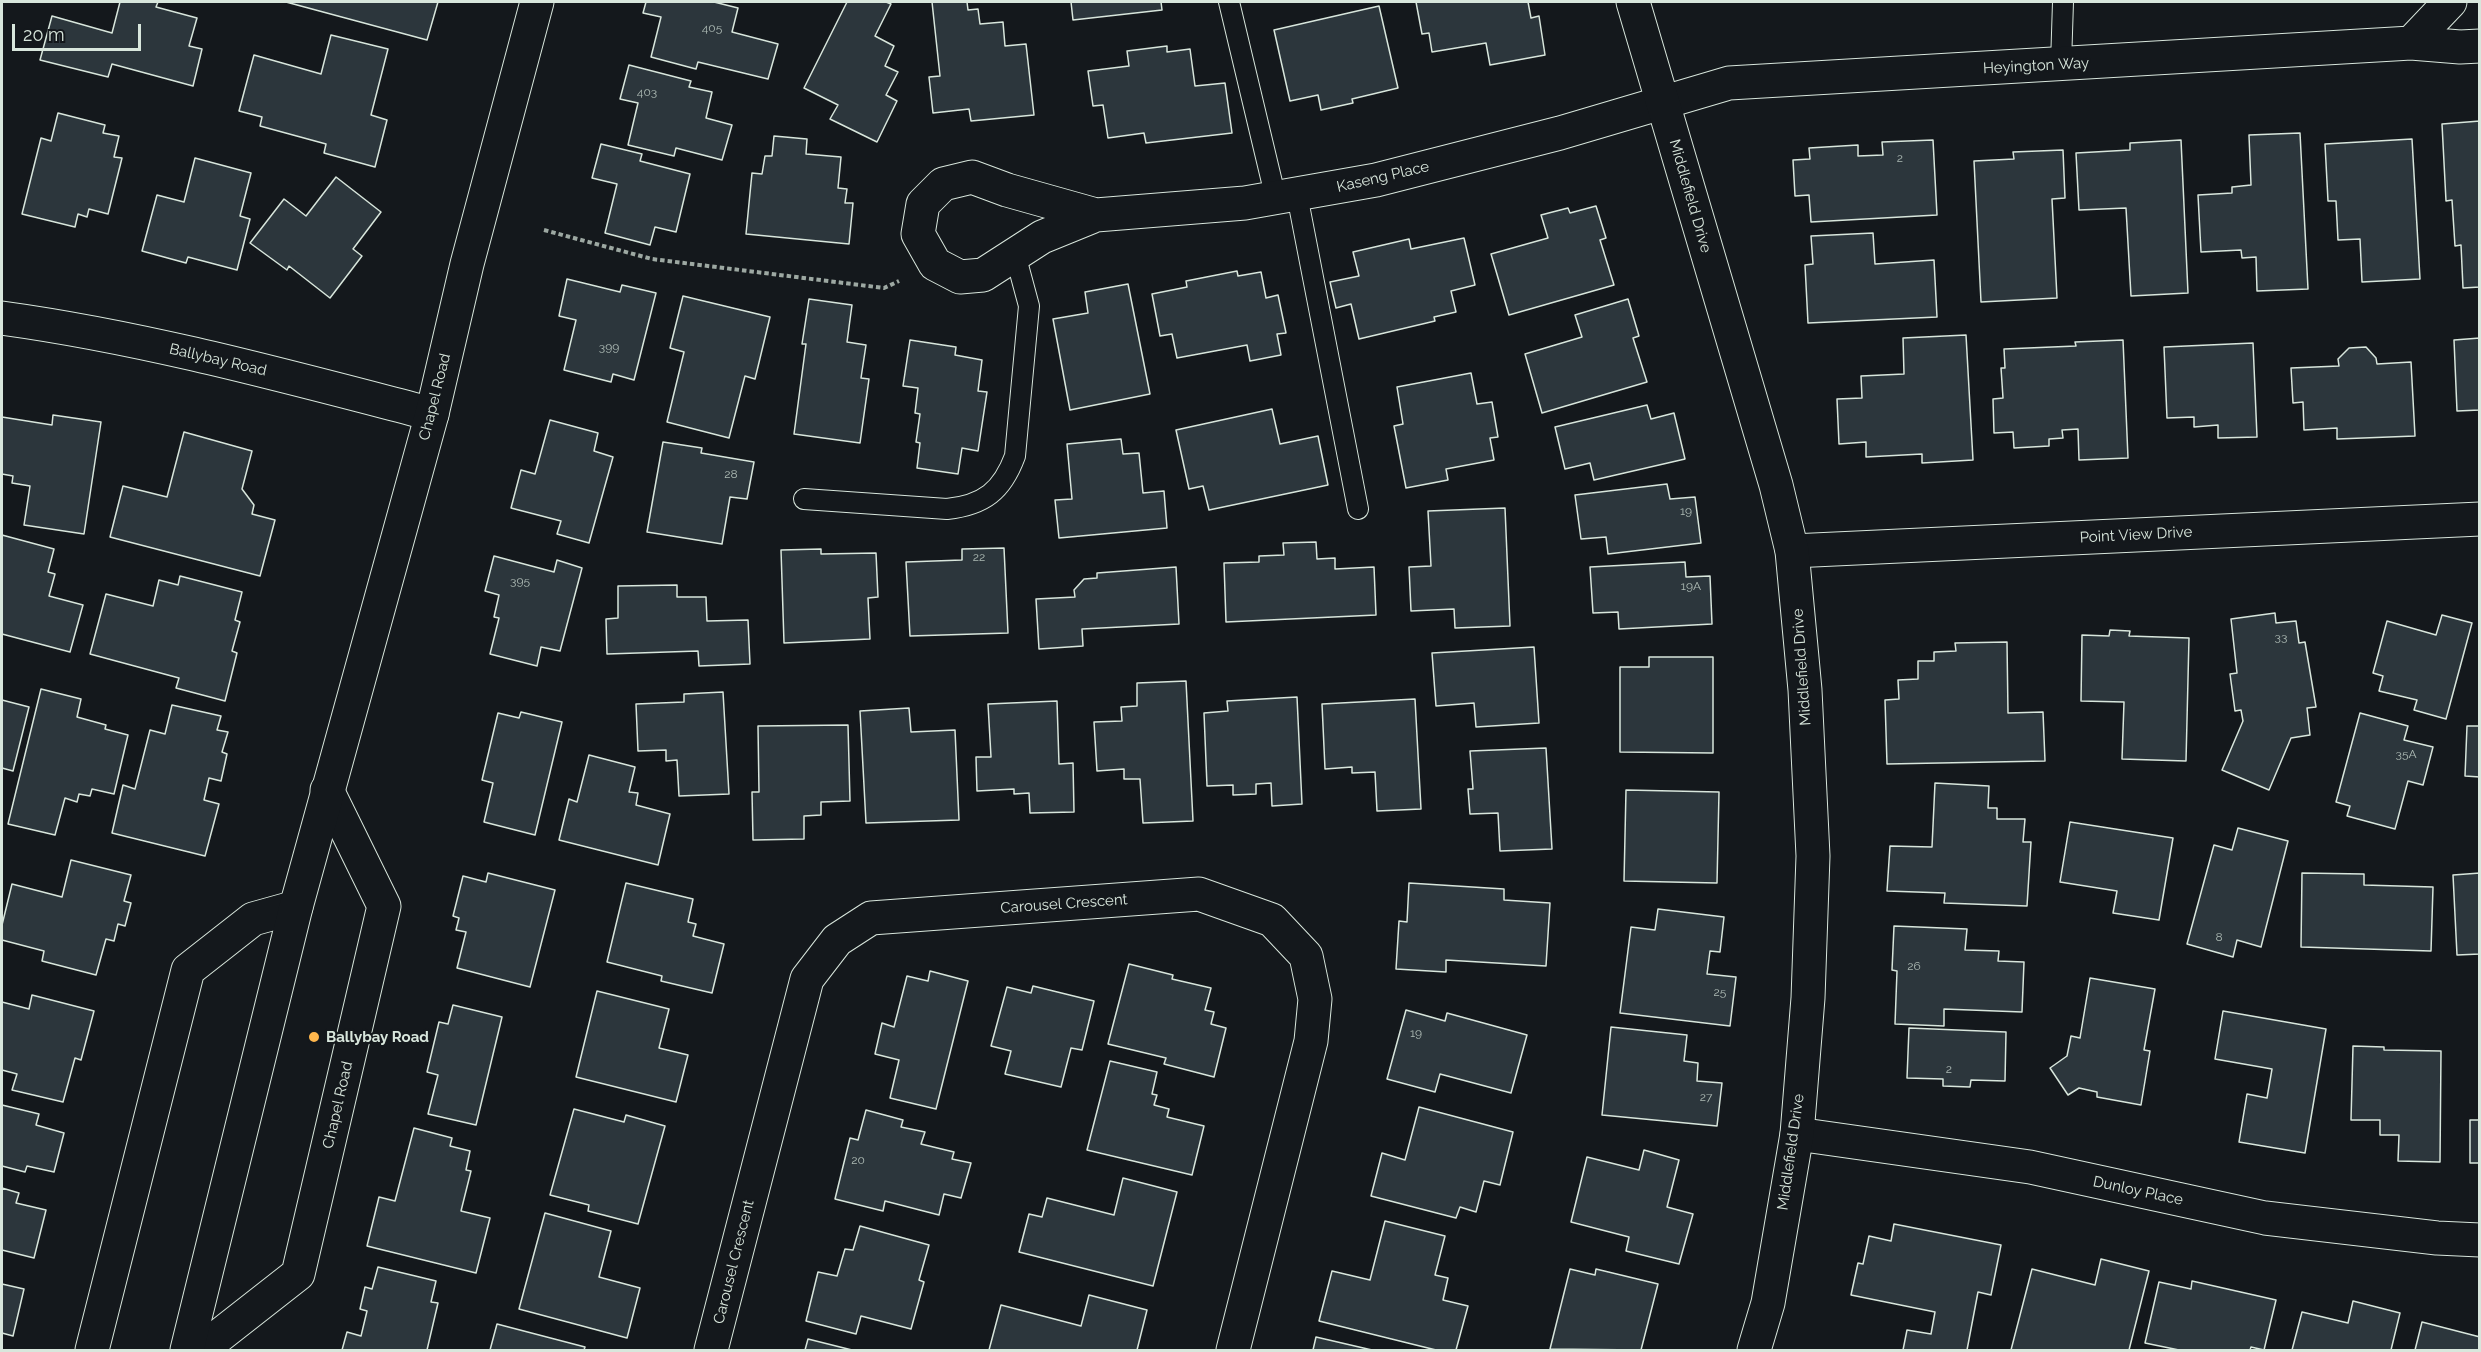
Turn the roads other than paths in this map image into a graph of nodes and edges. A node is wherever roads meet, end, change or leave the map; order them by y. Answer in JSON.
{"nodes":[{"id":1,"x":537,"y":2,"type":"edge"},
{"id":2,"x":1229,"y":2,"type":"edge"},
{"id":3,"x":1633,"y":2,"type":"edge"},
{"id":4,"x":2063,"y":2,"type":"edge"},
{"id":5,"x":2450,"y":2,"type":"edge"},
{"id":6,"x":2411,"y":43,"type":"junction"},
{"id":7,"x":2480,"y":46,"type":"edge"},
{"id":8,"x":2061,"y":64,"type":"junction"},
{"id":9,"x":1663,"y":103,"type":"junction"},
{"id":10,"x":1286,"y":197,"type":"junction"},
{"id":11,"x":1096,"y":215,"type":"junction"},
{"id":12,"x":1014,"y":254,"type":"junction"},
{"id":13,"x":2,"y":318,"type":"edge"},
{"id":14,"x":432,"y":414,"type":"junction"},
{"id":15,"x":804,"y":499,"type":"dead end"},
{"id":16,"x":1359,"y":509,"type":"dead end"},
{"id":17,"x":2480,"y":519,"type":"edge"},
{"id":18,"x":1792,"y":551,"type":"junction"},
{"id":19,"x":327,"y":790,"type":"junction"},
{"id":20,"x":296,"y":907,"type":"junction"},
{"id":21,"x":1797,"y":1134,"type":"junction"},
{"id":22,"x":2480,"y":1240,"type":"edge"},
{"id":23,"x":92,"y":1350,"type":"edge"},
{"id":24,"x":187,"y":1350,"type":"edge"},
{"id":25,"x":201,"y":1350,"type":"edge"},
{"id":26,"x":711,"y":1350,"type":"edge"},
{"id":27,"x":1233,"y":1350,"type":"edge"},
{"id":28,"x":1754,"y":1350,"type":"edge"}],
"edges":[{"from":1,"to":14,"type":"street","name":"Chapel Road"},
{"from":2,"to":10,"type":"lane"},
{"from":3,"to":9,"type":"street","name":"Middlefield Drive"},
{"from":4,"to":8,"type":"lane"},
{"from":5,"to":6,"type":"street"},
{"from":6,"to":7,"type":"street","name":"Heyington Way"},
{"from":6,"to":8,"type":"street","name":"Heyington Way"},
{"from":8,"to":9,"type":"street","name":"Heyington Way"},
{"from":9,"to":10,"type":"street","name":"Kaseng Place"},
{"from":9,"to":18,"type":"street","name":"Middlefield Drive"},
{"from":10,"to":11,"type":"street","name":"Kaseng Place"},
{"from":10,"to":16,"type":"lane"},
{"from":11,"to":12,"type":"street","name":"Kaseng Place"},
{"from":11,"to":12,"type":"street","name":"Kaseng Place"},
{"from":12,"to":15,"type":"lane"},
{"from":13,"to":14,"type":"street","name":"Ballybay Road"},
{"from":14,"to":19,"type":"street","name":"Chapel Road"},
{"from":17,"to":18,"type":"street","name":"Point View Drive"},
{"from":18,"to":21,"type":"street","name":"Middlefield Drive"},
{"from":19,"to":20,"type":"street","name":"Chapel Road"},
{"from":19,"to":25,"type":"street","name":"Chapel Road"},
{"from":20,"to":23,"type":"street"},
{"from":20,"to":24,"type":"street","name":"Chapel Road"},
{"from":21,"to":22,"type":"street","name":"Dunloy Place"},
{"from":21,"to":28,"type":"street","name":"Middlefield Drive"},
{"from":26,"to":27,"type":"street","name":"Carousel Crescent"}]}
